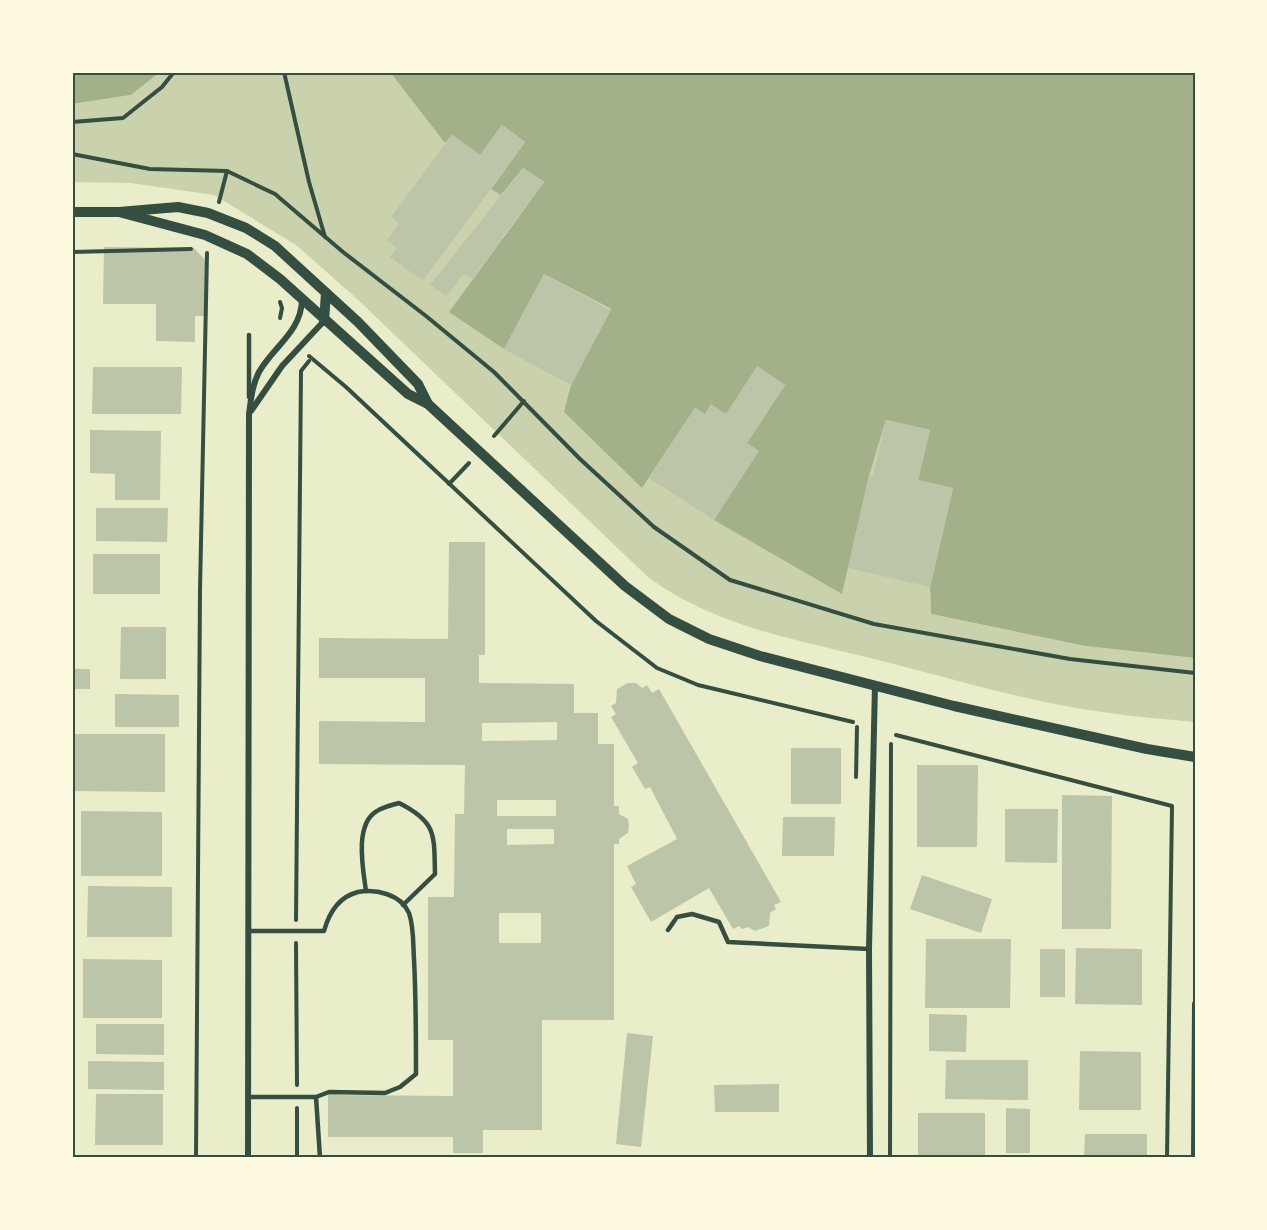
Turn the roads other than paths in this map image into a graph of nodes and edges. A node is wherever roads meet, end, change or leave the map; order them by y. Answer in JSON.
{"nodes":[{"id":1,"x":72,"y":212,"type":"edge"},
{"id":2,"x":119,"y":212,"type":"junction"},
{"id":3,"x":326,"y":293,"type":"junction"},
{"id":4,"x":302,"y":300,"type":"junction"},
{"id":5,"x":324,"y":321,"type":"junction"},
{"id":6,"x":249,"y":335,"type":"dead end"},
{"id":7,"x":428,"y":404,"type":"junction"},
{"id":8,"x":249,"y":414,"type":"junction"},
{"id":9,"x":875,"y":685,"type":"junction"},
{"id":10,"x":1195,"y":757,"type":"edge"},
{"id":11,"x":366,"y":891,"type":"junction"},
{"id":12,"x":403,"y":905,"type":"junction"},
{"id":13,"x":668,"y":930,"type":"dead end"},
{"id":14,"x":249,"y":931,"type":"junction"},
{"id":15,"x":869,"y":949,"type":"junction"},
{"id":16,"x":1195,"y":1004,"type":"edge"},
{"id":17,"x":1195,"y":1017,"type":"edge"},
{"id":18,"x":248,"y":1097,"type":"junction"},
{"id":19,"x":316,"y":1097,"type":"junction"},
{"id":20,"x":248,"y":1158,"type":"edge"},
{"id":21,"x":320,"y":1158,"type":"edge"},
{"id":22,"x":870,"y":1158,"type":"edge"},
{"id":23,"x":1194,"y":1158,"type":"edge"}],
"edges":[{"from":1,"to":2,"type":"street"},
{"from":2,"to":3,"type":"street"},
{"from":2,"to":4,"type":"street"},
{"from":3,"to":5,"type":"street"},
{"from":3,"to":7,"type":"street"},
{"from":4,"to":5,"type":"street"},
{"from":4,"to":8,"type":"street"},
{"from":5,"to":7,"type":"street"},
{"from":5,"to":8,"type":"street"},
{"from":6,"to":8,"type":"lane"},
{"from":7,"to":9,"type":"street"},
{"from":8,"to":14,"type":"street"},
{"from":9,"to":10,"type":"street"},
{"from":9,"to":15,"type":"street"},
{"from":11,"to":12,"type":"lane"},
{"from":11,"to":12,"type":"lane"},
{"from":11,"to":14,"type":"lane"},
{"from":12,"to":19,"type":"lane"},
{"from":13,"to":15,"type":"lane"},
{"from":14,"to":18,"type":"street"},
{"from":15,"to":22,"type":"street"},
{"from":16,"to":17,"type":"street"},
{"from":17,"to":23,"type":"street"},
{"from":18,"to":19,"type":"lane"},
{"from":18,"to":20,"type":"street"},
{"from":19,"to":21,"type":"lane"}]}
